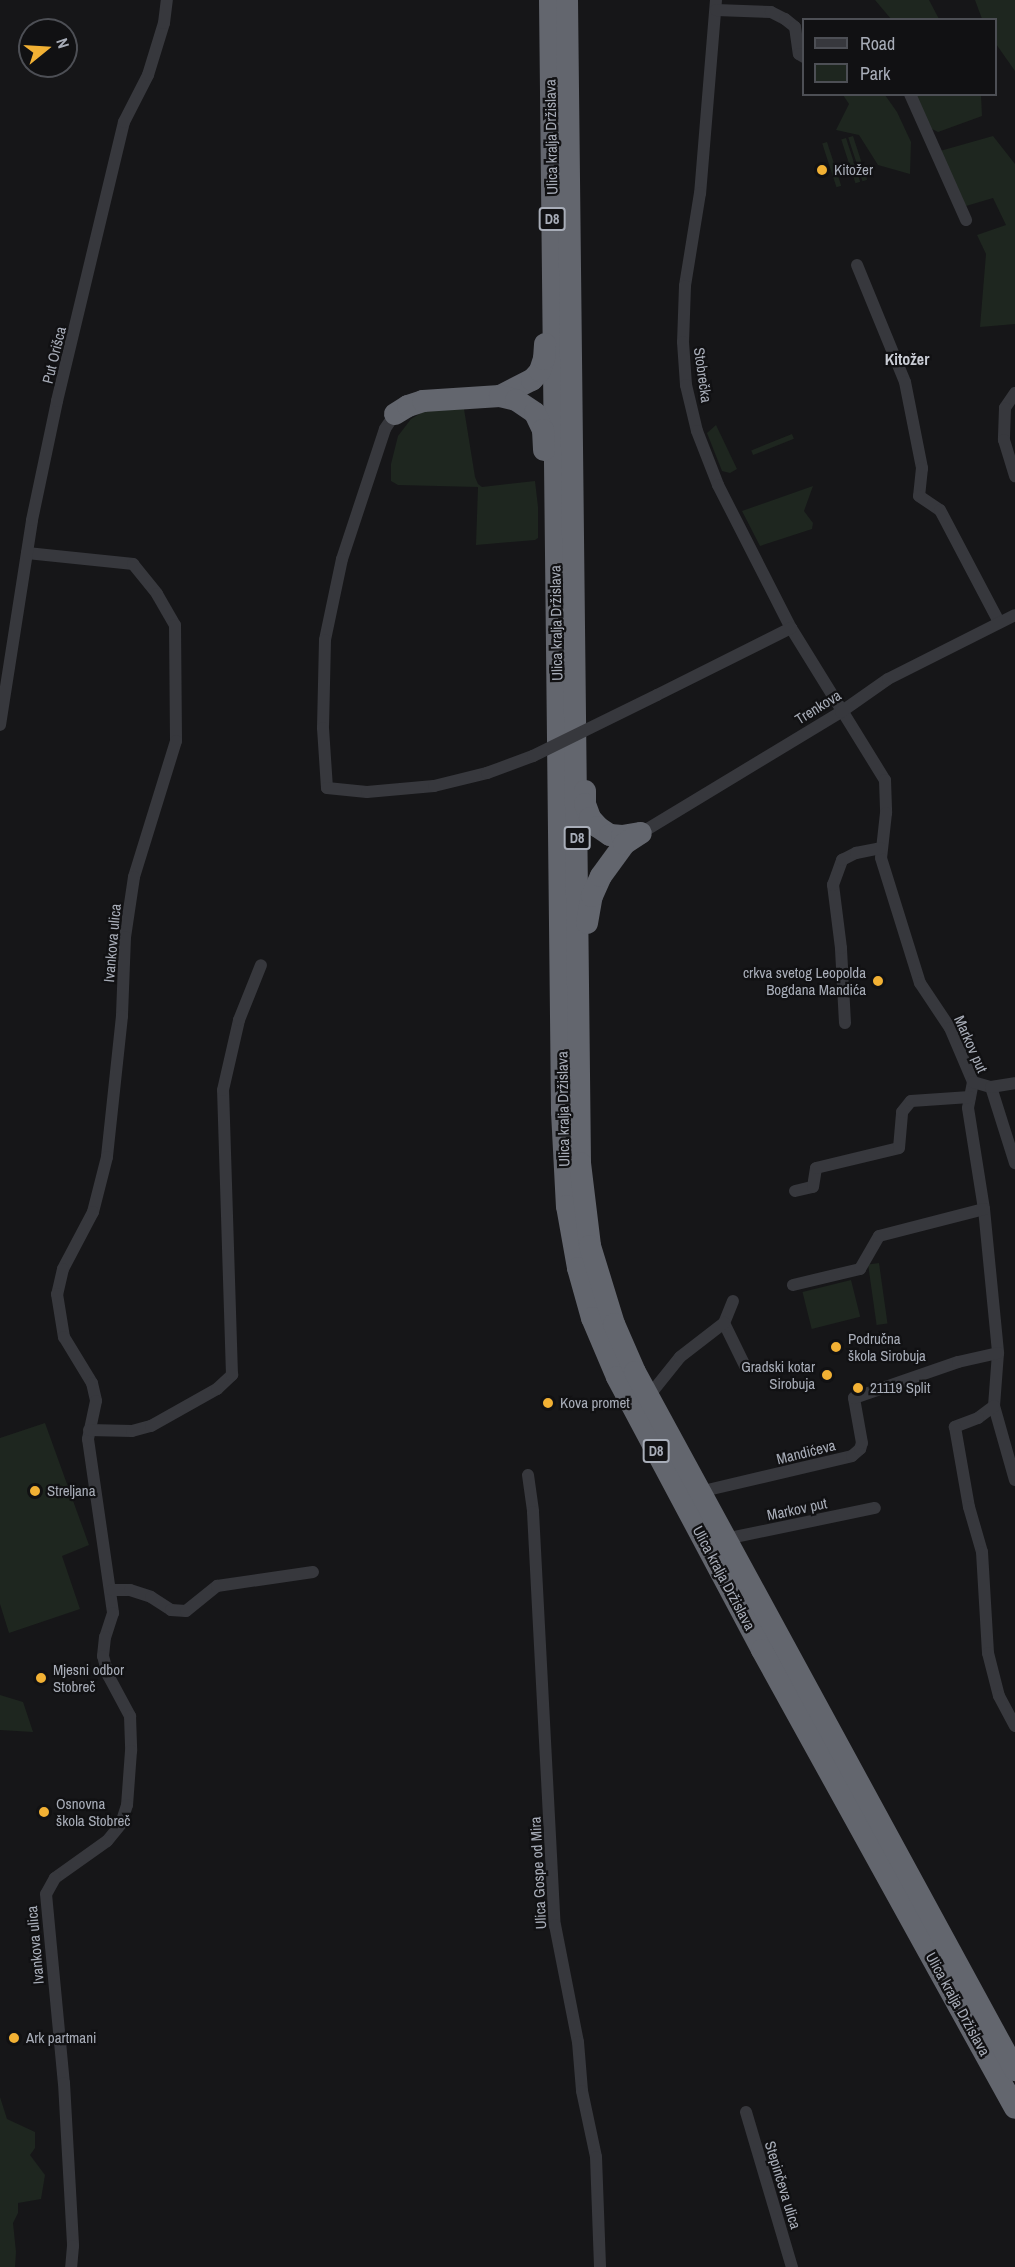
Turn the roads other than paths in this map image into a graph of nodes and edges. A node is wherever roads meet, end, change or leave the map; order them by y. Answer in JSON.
{"nodes":[{"id":1,"x":167,"y":0,"type":"edge"},
{"id":2,"x":550,"y":0,"type":"edge"},
{"id":3,"x":567,"y":0,"type":"edge"},
{"id":4,"x":716,"y":5,"type":"edge"},
{"id":5,"x":802,"y":56,"type":"edge"},
{"id":6,"x":911,"y":96,"type":"edge"},
{"id":7,"x":966,"y":220,"type":"dead end"},
{"id":8,"x":857,"y":265,"type":"dead end"},
{"id":9,"x":553,"y":321,"type":"junction"},
{"id":10,"x":1015,"y":393,"type":"edge"},
{"id":11,"x":500,"y":396,"type":"junction"},
{"id":12,"x":395,"y":414,"type":"joint"},
{"id":13,"x":1015,"y":476,"type":"edge"},
{"id":14,"x":555,"y":506,"type":"junction"},
{"id":15,"x":27,"y":553,"type":"junction"},
{"id":16,"x":1015,"y":615,"type":"edge"},
{"id":17,"x":999,"y":622,"type":"junction"},
{"id":18,"x":790,"y":628,"type":"junction"},
{"id":19,"x":841,"y":712,"type":"junction"},
{"id":20,"x":0,"y":725,"type":"edge"},
{"id":21,"x":576,"y":754,"type":"junction"},
{"id":22,"x":641,"y":832,"type":"junction"},
{"id":23,"x":881,"y":848,"type":"junction"},
{"id":24,"x":578,"y":958,"type":"junction"},
{"id":25,"x":261,"y":965,"type":"dead end"},
{"id":26,"x":844,"y":1023,"type":"dead end"},
{"id":27,"x":973,"y":1082,"type":"junction"},
{"id":28,"x":1015,"y":1083,"type":"edge"},
{"id":29,"x":992,"y":1088,"type":"junction"},
{"id":30,"x":970,"y":1097,"type":"junction"},
{"id":31,"x":1015,"y":1163,"type":"edge"},
{"id":32,"x":795,"y":1191,"type":"dead end"},
{"id":33,"x":984,"y":1209,"type":"junction"},
{"id":34,"x":793,"y":1285,"type":"dead end"},
{"id":35,"x":733,"y":1301,"type":"dead end"},
{"id":36,"x":724,"y":1323,"type":"junction"},
{"id":37,"x":998,"y":1353,"type":"junction"},
{"id":38,"x":746,"y":1368,"type":"dead end"},
{"id":39,"x":648,"y":1397,"type":"junction"},
{"id":40,"x":994,"y":1406,"type":"junction"},
{"id":41,"x":89,"y":1430,"type":"junction"},
{"id":42,"x":528,"y":1475,"type":"dead end"},
{"id":43,"x":1015,"y":1480,"type":"edge"},
{"id":44,"x":699,"y":1492,"type":"junction"},
{"id":45,"x":875,"y":1508,"type":"dead end"},
{"id":46,"x":725,"y":1539,"type":"junction"},
{"id":47,"x":313,"y":1572,"type":"dead end"},
{"id":48,"x":112,"y":1590,"type":"junction"},
{"id":49,"x":1015,"y":1726,"type":"edge"},
{"id":50,"x":1015,"y":2070,"type":"edge"},
{"id":51,"x":1015,"y":2108,"type":"edge"},
{"id":52,"x":746,"y":2112,"type":"dead end"},
{"id":53,"x":71,"y":2267,"type":"edge"},
{"id":54,"x":600,"y":2267,"type":"edge"},
{"id":55,"x":792,"y":2267,"type":"edge"}],
"edges":[{"from":1,"to":15,"type":"street","name":"Put Orišca"},
{"from":2,"to":9,"type":"highway","name":"Ulica kralja Držislava","number":"D8"},
{"from":3,"to":21,"type":"highway","name":"Ulica kralja Držislava","number":"D8"},
{"from":4,"to":5,"type":"street","name":"Stobrečka"},
{"from":4,"to":18,"type":"street","name":"Stobrečka"},
{"from":6,"to":7,"type":"street"},
{"from":8,"to":17,"type":"street"},
{"from":9,"to":11,"type":"highway"},
{"from":9,"to":14,"type":"highway","name":"Ulica kralja Držislava","number":"D8"},
{"from":10,"to":13,"type":"street"},
{"from":11,"to":12,"type":"highway"},
{"from":11,"to":14,"type":"highway"},
{"from":12,"to":18,"type":"street","bridge":true},
{"from":14,"to":51,"type":"highway","name":"Ulica kralja Držislava","number":"D8"},
{"from":15,"to":20,"type":"street","name":"Put Orišca"},
{"from":15,"to":41,"type":"street","name":"Ivankova ulica"},
{"from":16,"to":17,"type":"street","name":"Trenkova"},
{"from":17,"to":19,"type":"street","name":"Trenkova"},
{"from":18,"to":19,"type":"street","name":"Stobrečka"},
{"from":19,"to":22,"type":"street","name":"Trenkova"},
{"from":19,"to":23,"type":"street","name":"Markov put"},
{"from":21,"to":22,"type":"highway"},
{"from":21,"to":24,"type":"highway","name":"Ulica kralja Držislava","number":"D8"},
{"from":22,"to":24,"type":"highway"},
{"from":23,"to":26,"type":"street"},
{"from":23,"to":27,"type":"street","name":"Markov put"},
{"from":24,"to":39,"type":"highway","name":"Ulica kralja Držislava","number":"D8"},
{"from":25,"to":41,"type":"street"},
{"from":27,"to":29,"type":"street"},
{"from":27,"to":30,"type":"street","name":"Markov put"},
{"from":28,"to":29,"type":"street"},
{"from":29,"to":31,"type":"street"},
{"from":30,"to":32,"type":"street"},
{"from":30,"to":33,"type":"street","name":"Markov put"},
{"from":33,"to":34,"type":"street"},
{"from":33,"to":37,"type":"street","name":"Markov put"},
{"from":35,"to":36,"type":"street"},
{"from":36,"to":38,"type":"street"},
{"from":36,"to":39,"type":"street"},
{"from":37,"to":40,"type":"street","name":"Markov put"},
{"from":37,"to":44,"type":"street","name":"Mandićeva"},
{"from":39,"to":44,"type":"highway","name":"Ulica kralja Držislava","number":"D8"},
{"from":40,"to":43,"type":"street","name":"Markov put"},
{"from":40,"to":49,"type":"street"},
{"from":41,"to":48,"type":"street","name":"Ivankova ulica"},
{"from":42,"to":54,"type":"street","name":"Ulica Gospe od Mira"},
{"from":44,"to":46,"type":"highway","name":"Ulica kralja Držislava","number":"D8"},
{"from":45,"to":46,"type":"street","name":"Markov put"},
{"from":46,"to":50,"type":"highway","name":"Ulica kralja Držislava","number":"D8"},
{"from":47,"to":48,"type":"street"},
{"from":48,"to":53,"type":"street","name":"Ivankova ulica"},
{"from":52,"to":55,"type":"street","name":"Stepinčeva ulica"}]}
